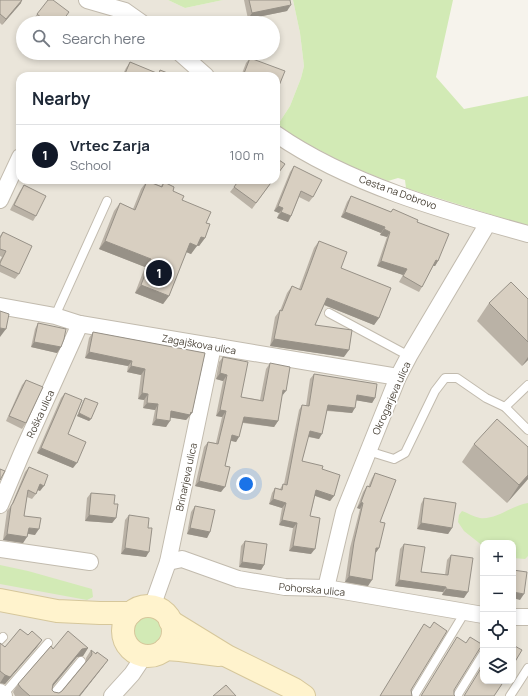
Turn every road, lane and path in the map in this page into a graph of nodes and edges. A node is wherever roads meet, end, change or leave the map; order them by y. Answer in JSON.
{"nodes":[{"id":1,"x":87,"y":0,"type":"edge"},
{"id":2,"x":132,"y":16,"type":"edge"},
{"id":3,"x":188,"y":60,"type":"edge"},
{"id":4,"x":201,"y":72,"type":"edge"},
{"id":5,"x":280,"y":137,"type":"edge"},
{"id":6,"x":16,"y":165,"type":"edge"},
{"id":7,"x":0,"y":198,"type":"edge"},
{"id":8,"x":107,"y":201,"type":"dead end"},
{"id":9,"x":488,"y":223,"type":"junction"},
{"id":10,"x":528,"y":234,"type":"edge"},
{"id":11,"x":0,"y":306,"type":"edge"},
{"id":12,"x":329,"y":314,"type":"dead end"},
{"id":13,"x":55,"y":316,"type":"junction"},
{"id":14,"x":80,"y":324,"type":"junction"},
{"id":15,"x":213,"y":346,"type":"junction"},
{"id":16,"x":409,"y":356,"type":"junction"},
{"id":17,"x":398,"y":377,"type":"junction"},
{"id":18,"x":528,"y":385,"type":"edge"},
{"id":19,"x":505,"y":407,"type":"junction"},
{"id":20,"x":528,"y":430,"type":"edge"},
{"id":21,"x":368,"y":451,"type":"junction"},
{"id":22,"x":0,"y":505,"type":"edge"},
{"id":23,"x":0,"y":549,"type":"edge"},
{"id":24,"x":90,"y":562,"type":"dead end"},
{"id":25,"x":168,"y":562,"type":"junction"},
{"id":26,"x":326,"y":588,"type":"junction"},
{"id":27,"x":0,"y":600,"type":"edge"},
{"id":28,"x":152,"y":607,"type":"junction"},
{"id":29,"x":57,"y":612,"type":"junction"},
{"id":30,"x":465,"y":612,"type":"junction"},
{"id":31,"x":131,"y":613,"type":"junction"},
{"id":32,"x":480,"y":614,"type":"edge"},
{"id":33,"x":516,"y":617,"type":"edge"},
{"id":34,"x":528,"y":617,"type":"edge"},
{"id":35,"x":170,"y":621,"type":"junction"},
{"id":36,"x":124,"y":638,"type":"junction"},
{"id":37,"x":48,"y":643,"type":"dead end"},
{"id":38,"x":165,"y":649,"type":"junction"},
{"id":39,"x":144,"y":656,"type":"junction"},
{"id":40,"x":227,"y":656,"type":"junction"},
{"id":41,"x":480,"y":659,"type":"edge"},
{"id":42,"x":81,"y":661,"type":"edge"},
{"id":43,"x":528,"y":668,"type":"edge"},
{"id":44,"x":3,"y":694,"type":"edge"},
{"id":45,"x":52,"y":696,"type":"edge"},
{"id":46,"x":112,"y":696,"type":"edge"},
{"id":47,"x":304,"y":696,"type":"edge"},
{"id":48,"x":414,"y":696,"type":"edge"},
{"id":49,"x":457,"y":696,"type":"edge"},
{"id":50,"x":510,"y":696,"type":"edge"}],
"edges":[{"from":1,"to":2,"type":"street"},
{"from":3,"to":4,"type":"street"},
{"from":5,"to":9,"type":"street","name":"Cesta na Dobrovo"},
{"from":6,"to":7,"type":"street"},
{"from":8,"to":13,"type":"lane"},
{"from":9,"to":10,"type":"street","name":"Cesta na Dobrovo"},
{"from":9,"to":16,"type":"street","name":"Okrogarjeva ulica"},
{"from":11,"to":13,"type":"street","name":"Zagajškova ulica"},
{"from":12,"to":16,"type":"lane"},
{"from":13,"to":14,"type":"street","name":"Zagajškova ulica"},
{"from":14,"to":15,"type":"street","name":"Zagajškova ulica"},
{"from":14,"to":22,"type":"street","name":"Roška ulica"},
{"from":15,"to":17,"type":"street","name":"Zagajškova ulica"},
{"from":15,"to":25,"type":"street","name":"Brinarjeva ulica"},
{"from":16,"to":17,"type":"street","name":"Okrogarjeva ulica"},
{"from":17,"to":21,"type":"street","name":"Okrogarjeva ulica"},
{"from":18,"to":19,"type":"lane"},
{"from":19,"to":20,"type":"lane"},
{"from":19,"to":21,"type":"lane"},
{"from":21,"to":26,"type":"street","name":"Okrogarjeva ulica"},
{"from":23,"to":24,"type":"street"},
{"from":25,"to":26,"type":"street","name":"Pohorska ulica"},
{"from":25,"to":28,"type":"street","name":"Brinarjeva ulica"},
{"from":26,"to":30,"type":"street","name":"Pohorska ulica"},
{"from":27,"to":29,"type":"street"},
{"from":28,"to":31,"type":"street"},
{"from":28,"to":35,"type":"street"},
{"from":29,"to":31,"type":"street"},
{"from":29,"to":36,"type":"street"},
{"from":30,"to":32,"type":"street","name":"Pohorska ulica"},
{"from":30,"to":48,"type":"lane"},
{"from":31,"to":36,"type":"street"},
{"from":33,"to":34,"type":"street"},
{"from":35,"to":38,"type":"street"},
{"from":35,"to":40,"type":"street"},
{"from":36,"to":39,"type":"street"},
{"from":37,"to":44,"type":"lane"},
{"from":38,"to":39,"type":"street"},
{"from":38,"to":40,"type":"street"},
{"from":39,"to":46,"type":"street"},
{"from":40,"to":47,"type":"street"},
{"from":41,"to":49,"type":"lane"},
{"from":42,"to":45,"type":"lane"},
{"from":43,"to":50,"type":"lane"}]}
